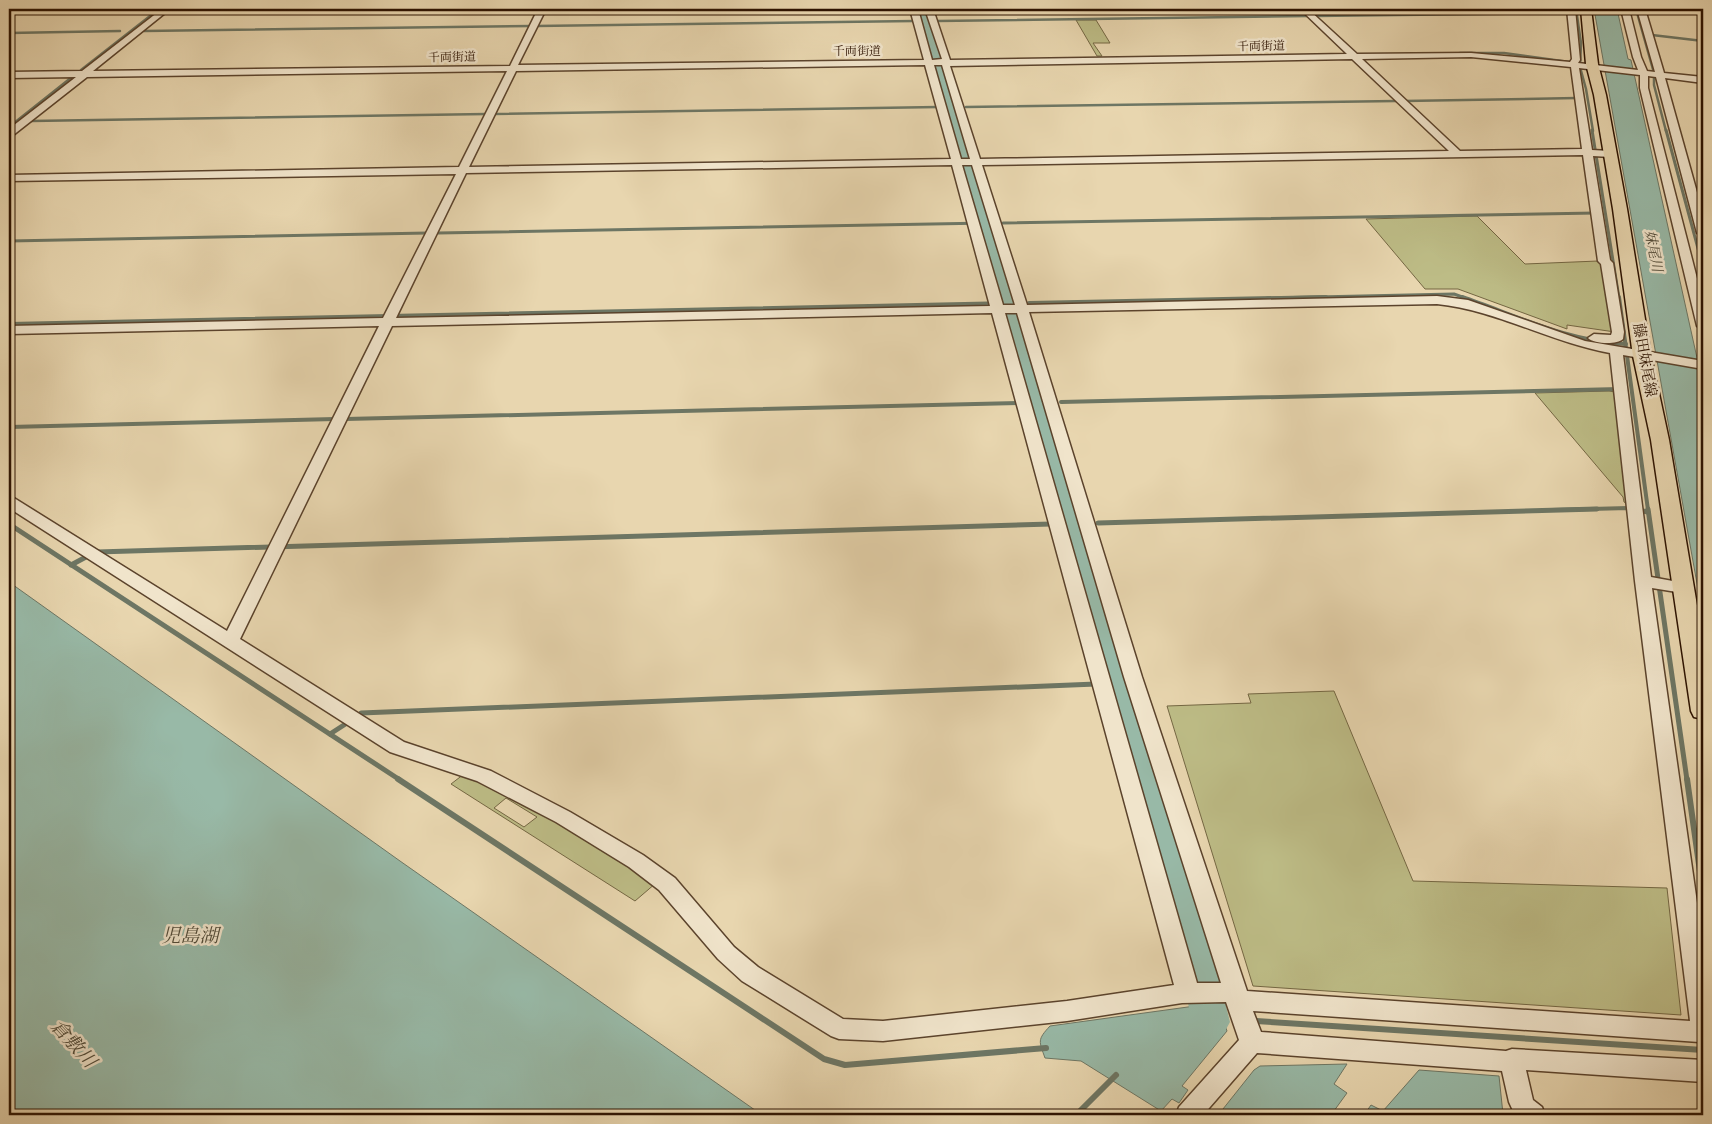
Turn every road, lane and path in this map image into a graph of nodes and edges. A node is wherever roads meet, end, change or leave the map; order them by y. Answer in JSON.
{"nodes":[{"id":1,"x":154,"y":9,"type":"edge"},
{"id":2,"x":166,"y":9,"type":"edge"},
{"id":3,"x":542,"y":9,"type":"edge"},
{"id":4,"x":914,"y":9,"type":"edge"},
{"id":5,"x":929,"y":9,"type":"edge"},
{"id":6,"x":1304,"y":9,"type":"edge"},
{"id":7,"x":1571,"y":9,"type":"edge"},
{"id":8,"x":1586,"y":9,"type":"edge"},
{"id":9,"x":1625,"y":9,"type":"edge"},
{"id":10,"x":1641,"y":9,"type":"edge"},
{"id":11,"x":1700,"y":9,"type":"edge"},
{"id":12,"x":1703,"y":9,"type":"edge"},
{"id":13,"x":924,"y":20,"type":"junction"},
{"id":14,"x":130,"y":32,"type":"junction"},
{"id":15,"x":1354,"y":55,"type":"junction"},
{"id":16,"x":1515,"y":55,"type":"junction"},
{"id":17,"x":930,"y":61,"type":"junction"},
{"id":18,"x":946,"y":61,"type":"junction"},
{"id":19,"x":1581,"y":65,"type":"junction"},
{"id":20,"x":514,"y":66,"type":"junction"},
{"id":21,"x":79,"y":72,"type":"junction"},
{"id":22,"x":9,"y":73,"type":"edge"},
{"id":23,"x":1641,"y":73,"type":"junction"},
{"id":24,"x":1703,"y":80,"type":"edge"},
{"id":25,"x":944,"y":108,"type":"junction"},
{"id":26,"x":958,"y":108,"type":"junction"},
{"id":27,"x":13,"y":122,"type":"edge"},
{"id":28,"x":1666,"y":131,"type":"junction"},
{"id":29,"x":9,"y":134,"type":"edge"},
{"id":30,"x":1598,"y":153,"type":"junction"},
{"id":31,"x":1458,"y":154,"type":"junction"},
{"id":32,"x":967,"y":162,"type":"junction"},
{"id":33,"x":463,"y":170,"type":"junction"},
{"id":34,"x":9,"y":178,"type":"edge"},
{"id":35,"x":982,"y":226,"type":"junction"},
{"id":36,"x":1703,"y":233,"type":"edge"},
{"id":37,"x":998,"y":305,"type":"junction"},
{"id":38,"x":1019,"y":305,"type":"junction"},
{"id":39,"x":391,"y":317,"type":"junction"},
{"id":40,"x":9,"y":319,"type":"edge"},
{"id":41,"x":1703,"y":326,"type":"edge"},
{"id":42,"x":1547,"y":328,"type":"junction"},
{"id":43,"x":9,"y":330,"type":"edge"},
{"id":44,"x":1633,"y":354,"type":"junction"},
{"id":45,"x":1703,"y":365,"type":"edge"},
{"id":46,"x":1037,"y":406,"type":"junction"},
{"id":47,"x":9,"y":501,"type":"edge"},
{"id":48,"x":1084,"y":528,"type":"junction"},
{"id":49,"x":1064,"y":529,"type":"dead end"},
{"id":50,"x":1653,"y":583,"type":"junction"},
{"id":51,"x":1683,"y":588,"type":"junction"},
{"id":52,"x":230,"y":642,"type":"junction"},
{"id":53,"x":1703,"y":711,"type":"edge"},
{"id":54,"x":1191,"y":993,"type":"junction"},
{"id":55,"x":1230,"y":994,"type":"junction"},
{"id":56,"x":1252,"y":1042,"type":"junction"},
{"id":57,"x":1512,"y":1059,"type":"junction"},
{"id":58,"x":1703,"y":1071,"type":"edge"},
{"id":59,"x":1188,"y":1115,"type":"edge"},
{"id":60,"x":1533,"y":1115,"type":"edge"}],
"edges":[{"from":1,"to":14,"type":"street"},
{"from":2,"to":14,"type":"street"},
{"from":3,"to":20,"type":"street"},
{"from":4,"to":13,"type":"street"},
{"from":5,"to":13,"type":"street"},
{"from":6,"to":15,"type":"street"},
{"from":7,"to":19,"type":"street"},
{"from":8,"to":19,"type":"main road","name":"藤田妹尾線"},
{"from":9,"to":23,"type":"street"},
{"from":10,"to":28,"type":"street"},
{"from":11,"to":12,"type":"street"},
{"from":13,"to":17,"type":"street"},
{"from":13,"to":18,"type":"street"},
{"from":14,"to":21,"type":"street"},
{"from":14,"to":21,"type":"street"},
{"from":15,"to":16,"type":"street","name":"千両街道"},
{"from":15,"to":18,"type":"street","name":"千両街道"},
{"from":15,"to":31,"type":"street"},
{"from":16,"to":19,"type":"street","name":"千両街道"},
{"from":16,"to":19,"type":"street"},
{"from":17,"to":18,"type":"street","name":"千両街道"},
{"from":17,"to":20,"type":"street","name":"千両街道"},
{"from":17,"to":25,"type":"street"},
{"from":18,"to":26,"type":"street"},
{"from":19,"to":23,"type":"street","name":"千両街道"},
{"from":19,"to":30,"type":"main road","name":"藤田妹尾線"},
{"from":20,"to":21,"type":"street","name":"千両街道"},
{"from":20,"to":33,"type":"street"},
{"from":21,"to":22,"type":"street","name":"千両街道"},
{"from":21,"to":27,"type":"street"},
{"from":21,"to":27,"type":"street"},
{"from":23,"to":24,"type":"street","name":"千両街道"},
{"from":23,"to":28,"type":"street"},
{"from":25,"to":26,"type":"street"},
{"from":25,"to":32,"type":"street"},
{"from":26,"to":32,"type":"street"},
{"from":27,"to":29,"type":"street"},
{"from":28,"to":36,"type":"street"},
{"from":28,"to":41,"type":"street"},
{"from":30,"to":31,"type":"street"},
{"from":30,"to":42,"type":"street"},
{"from":30,"to":44,"type":"main road","name":"藤田妹尾線"},
{"from":31,"to":32,"type":"street"},
{"from":32,"to":33,"type":"street"},
{"from":32,"to":35,"type":"street"},
{"from":32,"to":35,"type":"street"},
{"from":33,"to":34,"type":"street"},
{"from":33,"to":39,"type":"street"},
{"from":35,"to":37,"type":"street"},
{"from":35,"to":38,"type":"street"},
{"from":37,"to":38,"type":"street"},
{"from":37,"to":39,"type":"street"},
{"from":37,"to":46,"type":"street"},
{"from":38,"to":42,"type":"street"},
{"from":38,"to":46,"type":"street"},
{"from":39,"to":40,"type":"street"},
{"from":39,"to":43,"type":"street"},
{"from":39,"to":52,"type":"street"},
{"from":42,"to":44,"type":"street"},
{"from":44,"to":45,"type":"street"},
{"from":44,"to":50,"type":"street"},
{"from":44,"to":51,"type":"main road","name":"藤田妹尾線"},
{"from":46,"to":48,"type":"street"},
{"from":46,"to":54,"type":"street"},
{"from":47,"to":52,"type":"street"},
{"from":48,"to":49,"type":"street"},
{"from":48,"to":55,"type":"street"},
{"from":50,"to":51,"type":"street"},
{"from":50,"to":55,"type":"street"},
{"from":51,"to":53,"type":"main road","name":"藤田妹尾線"},
{"from":52,"to":54,"type":"street"},
{"from":54,"to":55,"type":"street"},
{"from":55,"to":56,"type":"street"},
{"from":56,"to":57,"type":"street"},
{"from":56,"to":59,"type":"street"},
{"from":57,"to":58,"type":"street"},
{"from":57,"to":60,"type":"street"}]}
